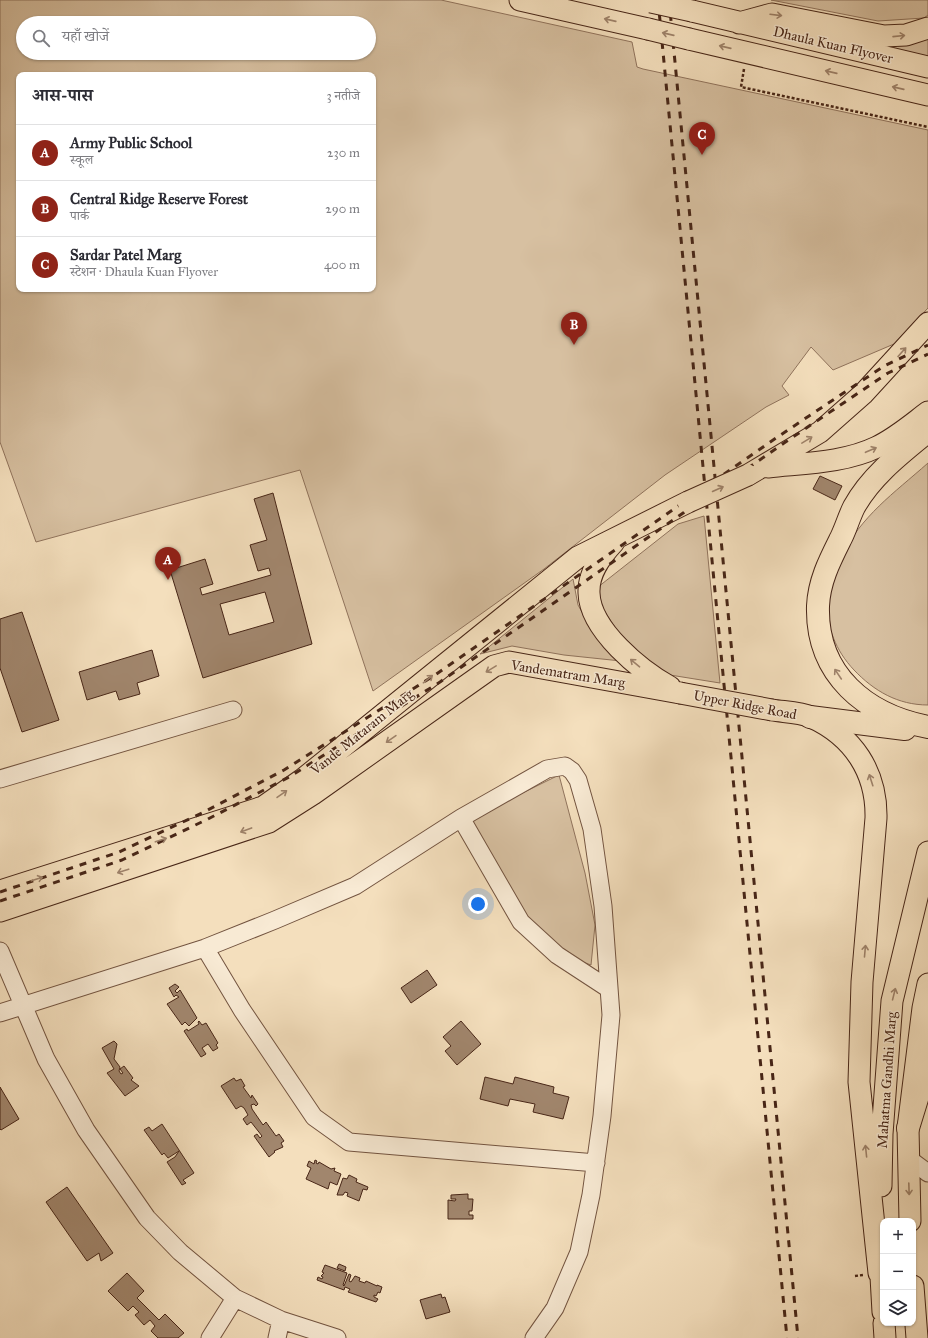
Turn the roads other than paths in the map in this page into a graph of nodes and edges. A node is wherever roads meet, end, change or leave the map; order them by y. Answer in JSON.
{"nodes":[{"id":1,"x":520,"y":0,"type":"edge"},
{"id":2,"x":647,"y":1,"type":"edge"},
{"id":3,"x":738,"y":24,"type":"junction"},
{"id":4,"x":928,"y":28,"type":"edge"},
{"id":5,"x":928,"y":67,"type":"edge"},
{"id":6,"x":928,"y":96,"type":"edge"},
{"id":7,"x":928,"y":323,"type":"edge"},
{"id":8,"x":928,"y":412,"type":"edge"},
{"id":9,"x":928,"y":431,"type":"edge"},
{"id":10,"x":928,"y":446,"type":"edge"},
{"id":11,"x":755,"y":472,"type":"junction"},
{"id":12,"x":620,"y":536,"type":"junction"},
{"id":13,"x":842,"y":537,"type":"junction"},
{"id":14,"x":680,"y":692,"type":"junction"},
{"id":15,"x":233,"y":710,"type":"dead end"},
{"id":16,"x":423,"y":716,"type":"joint"},
{"id":17,"x":810,"y":717,"type":"junction"},
{"id":18,"x":928,"y":728,"type":"edge"},
{"id":19,"x":0,"y":779,"type":"edge"},
{"id":20,"x":461,"y":818,"type":"junction"},
{"id":21,"x":928,"y":852,"type":"edge"},
{"id":22,"x":0,"y":891,"type":"edge"},
{"id":23,"x":0,"y":911,"type":"edge"},
{"id":24,"x":205,"y":948,"type":"junction"},
{"id":25,"x":0,"y":951,"type":"edge"},
{"id":26,"x":928,"y":984,"type":"edge"},
{"id":27,"x":609,"y":988,"type":"junction"},
{"id":28,"x":24,"y":1005,"type":"junction"},
{"id":29,"x":0,"y":1013,"type":"edge"},
{"id":30,"x":928,"y":1064,"type":"edge"},
{"id":31,"x":908,"y":1128,"type":"junction"},
{"id":32,"x":909,"y":1159,"type":"junction"},
{"id":33,"x":596,"y":1163,"type":"junction"},
{"id":34,"x":928,"y":1173,"type":"edge"},
{"id":35,"x":910,"y":1218,"type":"edge"},
{"id":36,"x":879,"y":1273,"type":"junction"},
{"id":37,"x":881,"y":1290,"type":"edge"},
{"id":38,"x":913,"y":1290,"type":"edge"},
{"id":39,"x":235,"y":1298,"type":"junction"},
{"id":40,"x":281,"y":1320,"type":"junction"},
{"id":41,"x":884,"y":1326,"type":"edge"},
{"id":42,"x":210,"y":1338,"type":"edge"},
{"id":43,"x":277,"y":1338,"type":"edge"},
{"id":44,"x":337,"y":1338,"type":"edge"},
{"id":45,"x":534,"y":1338,"type":"edge"},
{"id":46,"x":886,"y":1338,"type":"edge"},
{"id":47,"x":917,"y":1338,"type":"edge"}],
"edges":[{"from":6,"to":1,"type":"main road","name":"Dhaula Kuan Flyover","one_way":true,"bridge":true},
{"from":2,"to":3,"type":"main road","name":"Dhaula Kuan Flyover","bridge":true},
{"from":3,"to":4,"type":"main road","one_way":true},
{"from":3,"to":5,"type":"main road","name":"Dhaula Kuan Flyover"},
{"from":11,"to":7,"type":"main road","one_way":true},
{"from":11,"to":8,"type":"main road","one_way":true},
{"from":9,"to":13,"type":"highway"},
{"from":10,"to":13,"type":"highway"},
{"from":12,"to":11,"type":"main road","name":"Vande Mataram Marg","one_way":true,"bridge":true},
{"from":14,"to":12,"type":"main road","one_way":true},
{"from":22,"to":12,"type":"main road","name":"Vande Mataram Marg","one_way":true},
{"from":18,"to":13,"type":"highway","one_way":true},
{"from":14,"to":16,"type":"main road","name":"Vandematram Marg","one_way":true},
{"from":14,"to":17,"type":"main road","name":"Upper Ridge Road","bridge":true},
{"from":15,"to":19,"type":"street"},
{"from":16,"to":23,"type":"main road","name":"Vande Mataram Marg","one_way":true},
{"from":17,"to":18,"type":"highway"},
{"from":36,"to":17,"type":"main road","name":"Upper Ridge Road","one_way":true},
{"from":20,"to":24,"type":"street"},
{"from":20,"to":27,"type":"street"},
{"from":20,"to":27,"type":"street"},
{"from":36,"to":21,"type":"main road","name":"Mahatma Gandhi Marg","one_way":true},
{"from":24,"to":28,"type":"street"},
{"from":24,"to":33,"type":"street"},
{"from":25,"to":28,"type":"street"},
{"from":26,"to":31,"type":"main road","name":"Mahatma Gandhi Marg"},
{"from":27,"to":33,"type":"street"},
{"from":28,"to":29,"type":"street"},
{"from":28,"to":39,"type":"street"},
{"from":30,"to":31,"type":"highway"},
{"from":31,"to":32,"type":"main road","name":"Mahatma Gandhi Marg"},
{"from":32,"to":34,"type":"street"},
{"from":32,"to":35,"type":"main road","name":"Mahatma Gandhi Marg","one_way":true},
{"from":33,"to":45,"type":"street"},
{"from":36,"to":37,"type":"main road","name":"Mahatma Gandhi Marg"},
{"from":38,"to":47,"type":"main road"},
{"from":39,"to":40,"type":"street"},
{"from":39,"to":42,"type":"street"},
{"from":40,"to":43,"type":"street"},
{"from":40,"to":44,"type":"street"},
{"from":41,"to":46,"type":"main road"}]}
